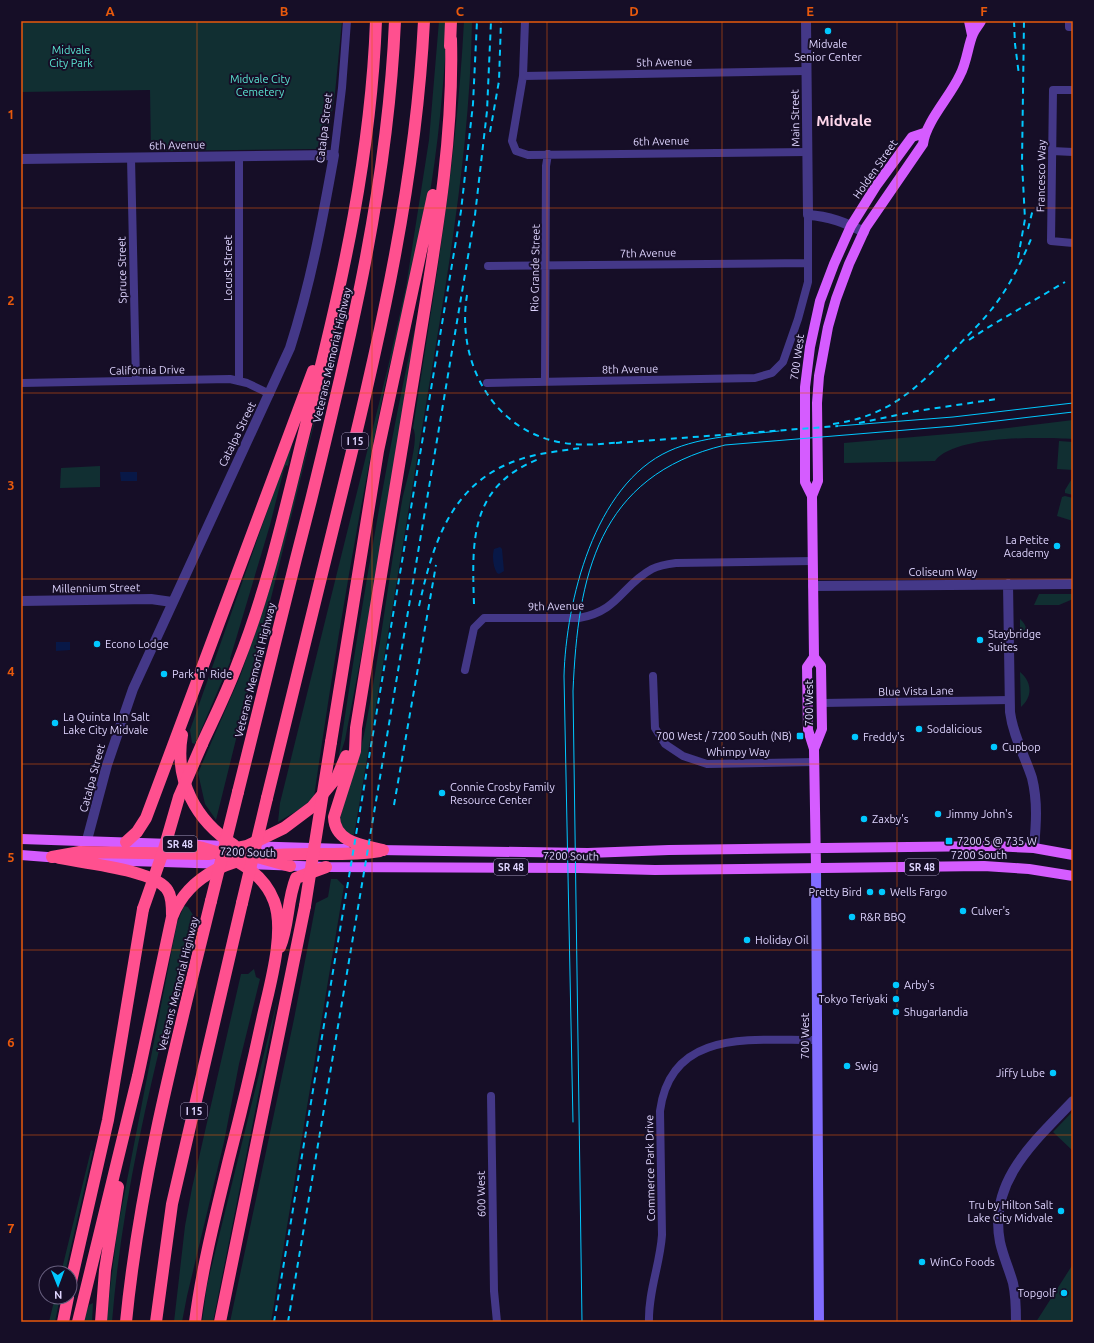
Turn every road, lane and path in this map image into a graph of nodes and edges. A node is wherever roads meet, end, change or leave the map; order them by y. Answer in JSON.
{"nodes":[{"id":1,"x":347,"y":21,"type":"edge"},
{"id":2,"x":376,"y":21,"type":"edge"},
{"id":3,"x":395,"y":21,"type":"edge"},
{"id":4,"x":424,"y":21,"type":"edge"},
{"id":5,"x":451,"y":21,"type":"edge"},
{"id":6,"x":524,"y":21,"type":"edge"},
{"id":7,"x":806,"y":21,"type":"edge"},
{"id":8,"x":969,"y":21,"type":"edge"},
{"id":9,"x":981,"y":21,"type":"edge"},
{"id":10,"x":972,"y":35,"type":"junction"},
{"id":11,"x":451,"y":38,"type":"junction"},
{"id":12,"x":806,"y":71,"type":"junction"},
{"id":13,"x":523,"y":76,"type":"junction"},
{"id":14,"x":1073,"y":90,"type":"edge"},
{"id":15,"x":924,"y":133,"type":"junction"},
{"id":16,"x":1052,"y":151,"type":"junction"},
{"id":17,"x":808,"y":152,"type":"junction"},
{"id":18,"x":1073,"y":152,"type":"edge"},
{"id":19,"x":548,"y":154,"type":"junction"},
{"id":20,"x":334,"y":155,"type":"junction"},
{"id":21,"x":239,"y":156,"type":"junction"},
{"id":22,"x":131,"y":158,"type":"junction"},
{"id":23,"x":21,"y":159,"type":"edge"},
{"id":24,"x":808,"y":215,"type":"junction"},
{"id":25,"x":851,"y":226,"type":"junction"},
{"id":26,"x":864,"y":232,"type":"junction"},
{"id":27,"x":1073,"y":243,"type":"edge"},
{"id":28,"x":808,"y":263,"type":"junction"},
{"id":29,"x":546,"y":265,"type":"junction"},
{"id":30,"x":488,"y":266,"type":"dead end"},
{"id":31,"x":342,"y":279,"type":"junction"},
{"id":32,"x":772,"y":373,"type":"joint"},
{"id":33,"x":239,"y":380,"type":"junction"},
{"id":34,"x":136,"y":381,"type":"junction"},
{"id":35,"x":545,"y":381,"type":"junction"},
{"id":36,"x":21,"y":383,"type":"edge"},
{"id":37,"x":487,"y":383,"type":"dead end"},
{"id":38,"x":270,"y":394,"type":"junction"},
{"id":39,"x":812,"y":496,"type":"junction"},
{"id":40,"x":812,"y":561,"type":"junction"},
{"id":41,"x":1008,"y":584,"type":"junction"},
{"id":42,"x":1073,"y":584,"type":"edge"},
{"id":43,"x":813,"y":586,"type":"junction"},
{"id":44,"x":21,"y":602,"type":"edge"},
{"id":45,"x":172,"y":602,"type":"junction"},
{"id":46,"x":814,"y":657,"type":"junction"},
{"id":47,"x":465,"y":670,"type":"dead end"},
{"id":48,"x":653,"y":676,"type":"dead end"},
{"id":49,"x":1010,"y":700,"type":"junction"},
{"id":50,"x":822,"y":703,"type":"junction"},
{"id":51,"x":188,"y":709,"type":"junction"},
{"id":52,"x":356,"y":728,"type":"junction"},
{"id":53,"x":814,"y":749,"type":"junction"},
{"id":54,"x":814,"y":762,"type":"junction"},
{"id":55,"x":21,"y":839,"type":"edge"},
{"id":56,"x":87,"y":840,"type":"junction"},
{"id":57,"x":126,"y":842,"type":"junction"},
{"id":58,"x":189,"y":845,"type":"junction"},
{"id":59,"x":240,"y":847,"type":"junction"},
{"id":60,"x":816,"y":848,"type":"junction"},
{"id":61,"x":1034,"y":848,"type":"junction"},
{"id":62,"x":383,"y":850,"type":"junction"},
{"id":63,"x":219,"y":853,"type":"junction"},
{"id":64,"x":21,"y":855,"type":"edge"},
{"id":65,"x":1073,"y":855,"type":"edge"},
{"id":66,"x":255,"y":856,"type":"junction"},
{"id":67,"x":52,"y":857,"type":"junction"},
{"id":68,"x":236,"y":863,"type":"junction"},
{"id":69,"x":290,"y":866,"type":"junction"},
{"id":70,"x":326,"y":867,"type":"junction"},
{"id":71,"x":816,"y":868,"type":"junction"},
{"id":72,"x":1073,"y":876,"type":"edge"},
{"id":73,"x":172,"y":917,"type":"junction"},
{"id":74,"x":275,"y":959,"type":"junction"},
{"id":75,"x":817,"y":1040,"type":"junction"},
{"id":76,"x":138,"y":1076,"type":"junction"},
{"id":77,"x":491,"y":1096,"type":"dead end"},
{"id":78,"x":1073,"y":1101,"type":"edge"},
{"id":79,"x":213,"y":1226,"type":"junction"},
{"id":80,"x":75,"y":1265,"type":"edge"},
{"id":81,"x":494,"y":1291,"type":"junction"},
{"id":82,"x":66,"y":1305,"type":"edge"},
{"id":83,"x":63,"y":1322,"type":"edge"},
{"id":84,"x":78,"y":1322,"type":"edge"},
{"id":85,"x":101,"y":1322,"type":"edge"},
{"id":86,"x":126,"y":1322,"type":"edge"},
{"id":87,"x":156,"y":1322,"type":"edge"},
{"id":88,"x":188,"y":1322,"type":"edge"},
{"id":89,"x":195,"y":1322,"type":"edge"},
{"id":90,"x":220,"y":1322,"type":"edge"},
{"id":91,"x":492,"y":1322,"type":"edge"},
{"id":92,"x":497,"y":1322,"type":"edge"},
{"id":93,"x":649,"y":1322,"type":"edge"},
{"id":94,"x":819,"y":1322,"type":"edge"},
{"id":95,"x":1016,"y":1322,"type":"edge"}],
"edges":[{"from":1,"to":20,"type":"street","name":"Catalpa Street"},
{"from":2,"to":31,"type":"highway"},
{"from":3,"to":86,"type":"highway","name":"Veterans Memorial Highway","number":"I 15","bridge":true},
{"from":4,"to":87,"type":"highway","number":"I 15","bridge":true},
{"from":5,"to":11,"type":"highway"},
{"from":6,"to":13,"type":"street"},
{"from":7,"to":12,"type":"street","name":"Main Street"},
{"from":8,"to":10,"type":"main road","name":"Holden Street"},
{"from":9,"to":10,"type":"main road","name":"Holden Street"},
{"from":10,"to":15,"type":"main road","name":"Holden Street"},
{"from":11,"to":52,"type":"highway"},
{"from":11,"to":90,"type":"highway","bridge":true},
{"from":12,"to":13,"type":"street","name":"5th Avenue"},
{"from":12,"to":17,"type":"street","name":"Main Street"},
{"from":13,"to":19,"type":"street","name":"6th Avenue"},
{"from":14,"to":16,"type":"street","name":"Francesco Way"},
{"from":15,"to":25,"type":"main road","name":"Holden Street"},
{"from":15,"to":26,"type":"main road","name":"Holden Street"},
{"from":16,"to":18,"type":"street"},
{"from":16,"to":27,"type":"street","name":"Francesco Way"},
{"from":17,"to":19,"type":"street","name":"6th Avenue"},
{"from":17,"to":24,"type":"street","name":"Main Street"},
{"from":19,"to":29,"type":"street","name":"Rio Grande Street"},
{"from":20,"to":21,"type":"street","name":"6th Avenue"},
{"from":20,"to":38,"type":"street","name":"Catalpa Street"},
{"from":21,"to":22,"type":"street","name":"6th Avenue"},
{"from":21,"to":33,"type":"street","name":"Locust Street"},
{"from":22,"to":23,"type":"street","name":"6th Avenue"},
{"from":22,"to":34,"type":"street","name":"Spruce Street"},
{"from":24,"to":25,"type":"street"},
{"from":24,"to":28,"type":"street","name":"Main Street"},
{"from":25,"to":26,"type":"street"},
{"from":25,"to":39,"type":"main road","name":"700 West"},
{"from":26,"to":39,"type":"main road","name":"700 West"},
{"from":28,"to":29,"type":"street","name":"7th Avenue"},
{"from":28,"to":32,"type":"street","name":"Main Street"},
{"from":29,"to":30,"type":"street","name":"7th Avenue"},
{"from":29,"to":35,"type":"street","name":"Rio Grande Street"},
{"from":31,"to":51,"type":"highway"},
{"from":31,"to":80,"type":"highway","bridge":true},
{"from":32,"to":35,"type":"street","name":"8th Avenue"},
{"from":33,"to":34,"type":"street","name":"California Drive"},
{"from":33,"to":38,"type":"street","name":"California Drive"},
{"from":34,"to":36,"type":"street","name":"California Drive"},
{"from":35,"to":37,"type":"street","name":"8th Avenue"},
{"from":38,"to":45,"type":"street","name":"Catalpa Street"},
{"from":39,"to":40,"type":"main road","name":"700 West"},
{"from":40,"to":43,"type":"main road","name":"700 West"},
{"from":40,"to":47,"type":"street","name":"9th Avenue"},
{"from":41,"to":42,"type":"street","name":"Coliseum Way"},
{"from":41,"to":43,"type":"street","name":"Coliseum Way"},
{"from":41,"to":49,"type":"street"},
{"from":43,"to":46,"type":"main road","name":"700 West"},
{"from":44,"to":45,"type":"street","name":"Millennium Street"},
{"from":45,"to":56,"type":"street","name":"Catalpa Street"},
{"from":46,"to":50,"type":"main road","name":"700 West"},
{"from":46,"to":53,"type":"main road","name":"700 West"},
{"from":48,"to":54,"type":"street","name":"Whimpy Way"},
{"from":49,"to":50,"type":"street","name":"Blue Vista Lane"},
{"from":49,"to":61,"type":"street"},
{"from":50,"to":53,"type":"main road","name":"700 West"},
{"from":51,"to":57,"type":"highway"},
{"from":51,"to":59,"type":"highway"},
{"from":52,"to":59,"type":"highway"},
{"from":52,"to":62,"type":"highway"},
{"from":53,"to":54,"type":"main road","name":"700 West"},
{"from":54,"to":60,"type":"main road","name":"700 West"},
{"from":55,"to":56,"type":"main road","name":"7200 South","number":"SR 48"},
{"from":56,"to":57,"type":"main road","name":"7200 South","number":"SR 48"},
{"from":57,"to":58,"type":"main road","name":"7200 South","number":"SR 48"},
{"from":58,"to":59,"type":"main road","name":"7200 South","number":"SR 48"},
{"from":58,"to":63,"type":"highway"},
{"from":59,"to":62,"type":"main road","name":"7200 South","number":"SR 48"},
{"from":59,"to":63,"type":"highway"},
{"from":59,"to":66,"type":"highway"},
{"from":60,"to":61,"type":"main road","name":"7200 South","number":"SR 48"},
{"from":60,"to":62,"type":"main road","name":"7200 South","number":"SR 48"},
{"from":60,"to":71,"type":"main road","name":"700 West"},
{"from":61,"to":65,"type":"main road","name":"7200 South","number":"SR 48"},
{"from":62,"to":66,"type":"highway"},
{"from":63,"to":67,"type":"highway"},
{"from":63,"to":68,"type":"highway"},
{"from":64,"to":67,"type":"main road","name":"7200 South","number":"SR 48"},
{"from":66,"to":68,"type":"highway"},
{"from":66,"to":69,"type":"highway"},
{"from":67,"to":68,"type":"main road","name":"7200 South","number":"SR 48"},
{"from":67,"to":73,"type":"highway"},
{"from":68,"to":69,"type":"main road","name":"7200 South","number":"SR 48"},
{"from":68,"to":73,"type":"highway"},
{"from":68,"to":74,"type":"highway"},
{"from":69,"to":70,"type":"main road","name":"7200 South","number":"SR 48"},
{"from":70,"to":71,"type":"main road","name":"7200 South","number":"SR 48"},
{"from":70,"to":74,"type":"highway"},
{"from":71,"to":72,"type":"main road","name":"7200 South","number":"SR 48"},
{"from":71,"to":75,"type":"main road","name":"700 West"},
{"from":73,"to":76,"type":"highway"},
{"from":74,"to":79,"type":"highway"},
{"from":75,"to":93,"type":"street","name":"Commerce Park Drive"},
{"from":75,"to":94,"type":"main road","name":"700 West"},
{"from":76,"to":84,"type":"highway"},
{"from":76,"to":85,"type":"highway"},
{"from":77,"to":81,"type":"street","name":"600 West"},
{"from":78,"to":95,"type":"street"},
{"from":79,"to":88,"type":"highway"},
{"from":79,"to":89,"type":"highway"},
{"from":81,"to":91,"type":"street","name":"600 West"},
{"from":81,"to":92,"type":"street","name":"600 West"},
{"from":82,"to":83,"type":"highway"}]}
